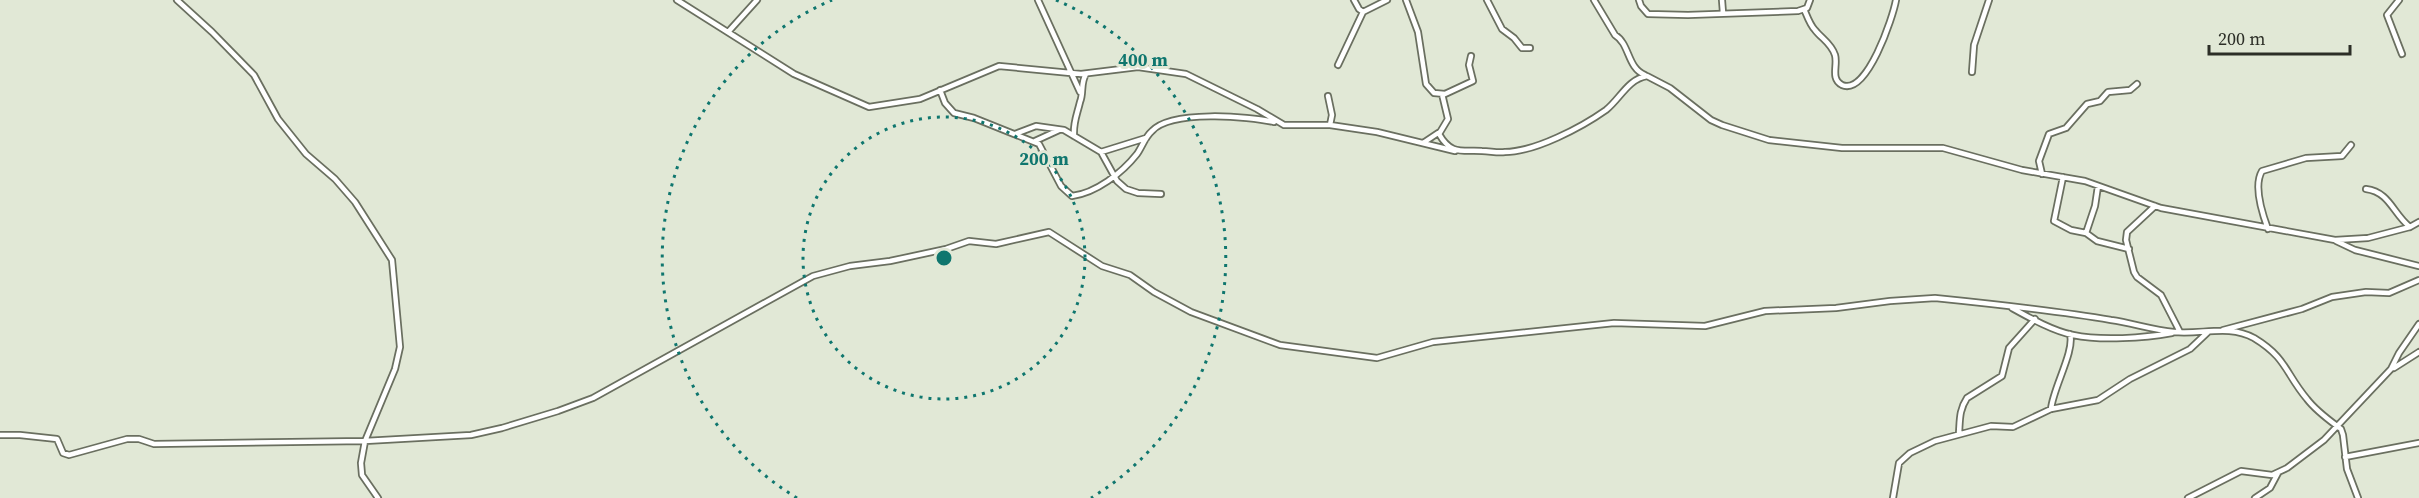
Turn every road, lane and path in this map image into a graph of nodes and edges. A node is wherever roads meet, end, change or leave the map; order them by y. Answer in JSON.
{"nodes":[{"id":1,"x":177,"y":0,"type":"edge"},
{"id":2,"x":677,"y":0,"type":"edge"},
{"id":3,"x":757,"y":0,"type":"edge"},
{"id":4,"x":1038,"y":0,"type":"edge"},
{"id":5,"x":1354,"y":0,"type":"edge"},
{"id":6,"x":1387,"y":0,"type":"edge"},
{"id":7,"x":1406,"y":0,"type":"edge"},
{"id":8,"x":1487,"y":0,"type":"edge"},
{"id":9,"x":1594,"y":0,"type":"edge"},
{"id":10,"x":1639,"y":0,"type":"edge"},
{"id":11,"x":1722,"y":0,"type":"edge"},
{"id":12,"x":1810,"y":0,"type":"edge"},
{"id":13,"x":1896,"y":0,"type":"edge"},
{"id":14,"x":1989,"y":0,"type":"edge"},
{"id":15,"x":2399,"y":0,"type":"edge"},
{"id":16,"x":1804,"y":9,"type":"junction"},
{"id":17,"x":1363,"y":12,"type":"junction"},
{"id":18,"x":1723,"y":13,"type":"junction"},
{"id":19,"x":729,"y":31,"type":"junction"},
{"id":20,"x":1530,"y":48,"type":"dead end"},
{"id":21,"x":2402,"y":54,"type":"dead end"},
{"id":22,"x":1471,"y":56,"type":"dead end"},
{"id":23,"x":1338,"y":65,"type":"dead end"},
{"id":24,"x":1972,"y":72,"type":"dead end"},
{"id":25,"x":1071,"y":73,"type":"junction"},
{"id":26,"x":1086,"y":74,"type":"junction"},
{"id":27,"x":1647,"y":76,"type":"junction"},
{"id":28,"x":2137,"y":84,"type":"dead end"},
{"id":29,"x":940,"y":90,"type":"junction"},
{"id":30,"x":1080,"y":92,"type":"junction"},
{"id":31,"x":1442,"y":94,"type":"junction"},
{"id":32,"x":1328,"y":96,"type":"dead end"},
{"id":33,"x":1276,"y":122,"type":"junction"},
{"id":34,"x":1330,"y":125,"type":"junction"},
{"id":35,"x":1061,"y":129,"type":"junction"},
{"id":36,"x":1438,"y":133,"type":"junction"},
{"id":37,"x":1015,"y":134,"type":"junction"},
{"id":38,"x":1074,"y":136,"type":"junction"},
{"id":39,"x":1146,"y":138,"type":"junction"},
{"id":40,"x":1035,"y":141,"type":"junction"},
{"id":41,"x":1423,"y":143,"type":"junction"},
{"id":42,"x":2351,"y":145,"type":"dead end"},
{"id":43,"x":1455,"y":151,"type":"junction"},
{"id":44,"x":1101,"y":152,"type":"junction"},
{"id":45,"x":2042,"y":174,"type":"junction"},
{"id":46,"x":1114,"y":175,"type":"junction"},
{"id":47,"x":2062,"y":177,"type":"junction"},
{"id":48,"x":2098,"y":186,"type":"junction"},
{"id":49,"x":2366,"y":189,"type":"dead end"},
{"id":50,"x":1161,"y":194,"type":"dead end"},
{"id":51,"x":2155,"y":206,"type":"junction"},
{"id":52,"x":2419,"y":222,"type":"edge"},
{"id":53,"x":2410,"y":227,"type":"junction"},
{"id":54,"x":2268,"y":229,"type":"junction"},
{"id":55,"x":2086,"y":233,"type":"junction"},
{"id":56,"x":2335,"y":240,"type":"junction"},
{"id":57,"x":2129,"y":249,"type":"junction"},
{"id":58,"x":2419,"y":266,"type":"edge"},
{"id":59,"x":2419,"y":280,"type":"edge"},
{"id":60,"x":2010,"y":307,"type":"junction"},
{"id":61,"x":2035,"y":319,"type":"junction"},
{"id":62,"x":2419,"y":324,"type":"edge"},
{"id":63,"x":2222,"y":330,"type":"junction"},
{"id":64,"x":2177,"y":332,"type":"junction"},
{"id":65,"x":2208,"y":332,"type":"junction"},
{"id":66,"x":2070,"y":334,"type":"junction"},
{"id":67,"x":2419,"y":352,"type":"edge"},
{"id":68,"x":2391,"y":369,"type":"junction"},
{"id":69,"x":2051,"y":409,"type":"junction"},
{"id":70,"x":2337,"y":426,"type":"junction"},
{"id":71,"x":1959,"y":433,"type":"junction"},
{"id":72,"x":0,"y":435,"type":"edge"},
{"id":73,"x":365,"y":441,"type":"junction"},
{"id":74,"x":2419,"y":442,"type":"edge"},
{"id":75,"x":2344,"y":457,"type":"junction"},
{"id":76,"x":2278,"y":473,"type":"junction"},
{"id":77,"x":378,"y":498,"type":"edge"},
{"id":78,"x":1893,"y":498,"type":"edge"},
{"id":79,"x":2188,"y":498,"type":"edge"},
{"id":80,"x":2255,"y":498,"type":"edge"},
{"id":81,"x":2358,"y":498,"type":"edge"}],
"edges":[{"from":1,"to":73,"type":"street"},
{"from":2,"to":19,"type":"street"},
{"from":3,"to":19,"type":"street"},
{"from":4,"to":25,"type":"street"},
{"from":5,"to":17,"type":"street"},
{"from":6,"to":17,"type":"street"},
{"from":7,"to":31,"type":"street"},
{"from":8,"to":20,"type":"street"},
{"from":9,"to":27,"type":"street"},
{"from":10,"to":18,"type":"street"},
{"from":11,"to":18,"type":"street"},
{"from":12,"to":16,"type":"street"},
{"from":13,"to":16,"type":"street"},
{"from":14,"to":24,"type":"street"},
{"from":15,"to":21,"type":"street"},
{"from":16,"to":18,"type":"street"},
{"from":17,"to":23,"type":"street"},
{"from":19,"to":29,"type":"street"},
{"from":22,"to":31,"type":"street"},
{"from":25,"to":26,"type":"street"},
{"from":25,"to":29,"type":"street"},
{"from":25,"to":30,"type":"street"},
{"from":26,"to":30,"type":"street"},
{"from":26,"to":33,"type":"street"},
{"from":27,"to":43,"type":"street"},
{"from":27,"to":45,"type":"street"},
{"from":28,"to":45,"type":"street"},
{"from":29,"to":37,"type":"street"},
{"from":30,"to":38,"type":"street"},
{"from":31,"to":36,"type":"street"},
{"from":32,"to":34,"type":"street"},
{"from":33,"to":34,"type":"street"},
{"from":33,"to":39,"type":"street"},
{"from":34,"to":41,"type":"street"},
{"from":35,"to":37,"type":"street"},
{"from":35,"to":38,"type":"street"},
{"from":35,"to":40,"type":"street"},
{"from":36,"to":41,"type":"street"},
{"from":36,"to":43,"type":"street"},
{"from":37,"to":40,"type":"street"},
{"from":38,"to":44,"type":"street"},
{"from":39,"to":44,"type":"street"},
{"from":39,"to":46,"type":"street"},
{"from":40,"to":46,"type":"street"},
{"from":41,"to":43,"type":"street"},
{"from":42,"to":54,"type":"street"},
{"from":44,"to":46,"type":"street"},
{"from":45,"to":47,"type":"street"},
{"from":46,"to":50,"type":"street"},
{"from":47,"to":48,"type":"street"},
{"from":47,"to":55,"type":"street"},
{"from":48,"to":51,"type":"street"},
{"from":48,"to":55,"type":"street"},
{"from":49,"to":53,"type":"street"},
{"from":51,"to":54,"type":"street"},
{"from":51,"to":57,"type":"street"},
{"from":52,"to":53,"type":"street"},
{"from":53,"to":56,"type":"street"},
{"from":54,"to":56,"type":"street"},
{"from":55,"to":57,"type":"street"},
{"from":56,"to":58,"type":"street"},
{"from":57,"to":64,"type":"street"},
{"from":59,"to":63,"type":"street"},
{"from":60,"to":61,"type":"street"},
{"from":60,"to":64,"type":"street"},
{"from":60,"to":73,"type":"street"},
{"from":61,"to":66,"type":"street"},
{"from":61,"to":71,"type":"street"},
{"from":62,"to":68,"type":"street"},
{"from":63,"to":65,"type":"street"},
{"from":63,"to":70,"type":"street"},
{"from":64,"to":65,"type":"street"},
{"from":64,"to":66,"type":"street"},
{"from":65,"to":69,"type":"street"},
{"from":66,"to":69,"type":"street"},
{"from":67,"to":68,"type":"street"},
{"from":68,"to":70,"type":"street"},
{"from":69,"to":71,"type":"street"},
{"from":70,"to":75,"type":"street"},
{"from":70,"to":76,"type":"street"},
{"from":71,"to":78,"type":"street"},
{"from":72,"to":73,"type":"street"},
{"from":73,"to":77,"type":"street"},
{"from":74,"to":75,"type":"street"},
{"from":75,"to":81,"type":"street"},
{"from":76,"to":79,"type":"street"},
{"from":76,"to":80,"type":"street"}]}
